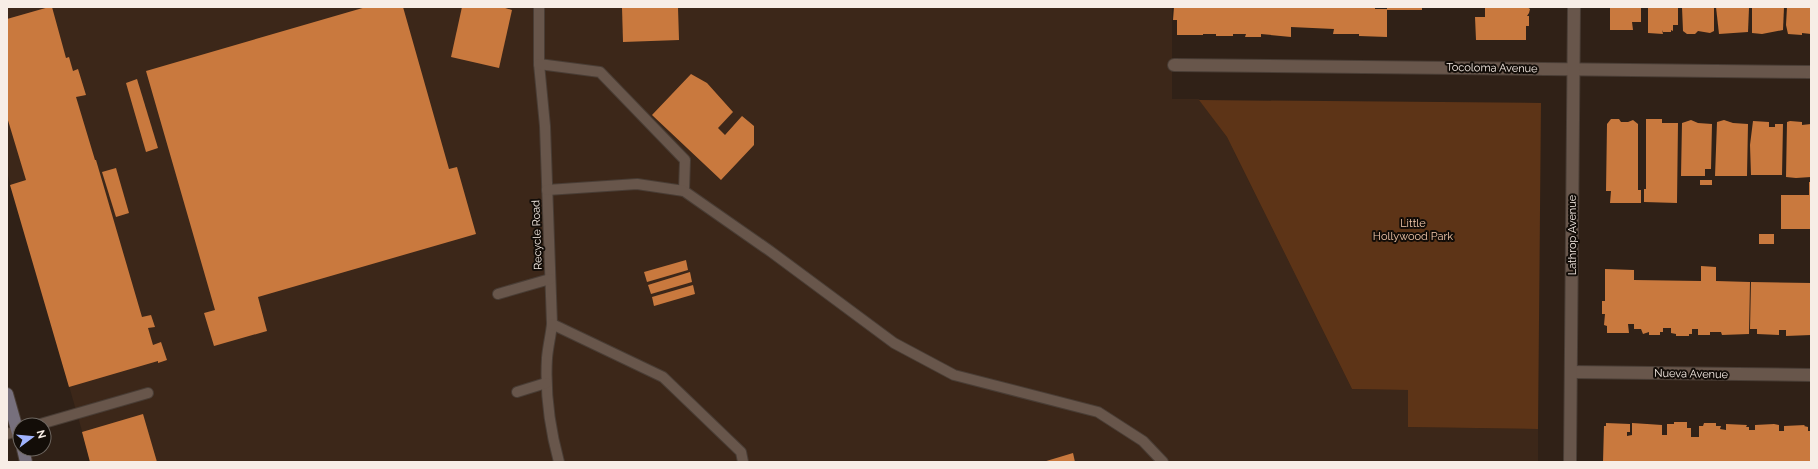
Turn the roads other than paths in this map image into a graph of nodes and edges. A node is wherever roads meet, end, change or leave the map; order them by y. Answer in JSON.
{"nodes":[{"id":1,"x":539,"y":7,"type":"edge"},
{"id":2,"x":1574,"y":7,"type":"edge"},
{"id":3,"x":539,"y":64,"type":"junction"},
{"id":4,"x":1174,"y":65,"type":"dead end"},
{"id":5,"x":1573,"y":69,"type":"junction"},
{"id":6,"x":1811,"y":72,"type":"edge"},
{"id":7,"x":547,"y":190,"type":"junction"},
{"id":8,"x":684,"y":192,"type":"junction"},
{"id":9,"x":550,"y":279,"type":"junction"},
{"id":10,"x":498,"y":294,"type":"dead end"},
{"id":11,"x":552,"y":324,"type":"junction"},
{"id":12,"x":1571,"y":372,"type":"junction"},
{"id":13,"x":1811,"y":375,"type":"edge"},
{"id":14,"x":546,"y":383,"type":"junction"},
{"id":15,"x":517,"y":392,"type":"dead end"},
{"id":16,"x":148,"y":393,"type":"dead end"},
{"id":17,"x":7,"y":394,"type":"edge"},
{"id":18,"x":12,"y":417,"type":"edge"},
{"id":19,"x":52,"y":421,"type":"edge"},
{"id":20,"x":559,"y":462,"type":"edge"},
{"id":21,"x":743,"y":462,"type":"edge"},
{"id":22,"x":1163,"y":462,"type":"edge"},
{"id":23,"x":1570,"y":462,"type":"edge"}],
"edges":[{"from":1,"to":3,"type":"lane","name":"Recycle Road"},
{"from":2,"to":5,"type":"street","name":"Lathrop Avenue"},
{"from":3,"to":7,"type":"lane","name":"Recycle Road"},
{"from":3,"to":8,"type":"lane"},
{"from":4,"to":5,"type":"street","name":"Tocoloma Avenue"},
{"from":5,"to":6,"type":"street","name":"Tocoloma Avenue"},
{"from":5,"to":12,"type":"street","name":"Lathrop Avenue"},
{"from":7,"to":8,"type":"lane"},
{"from":7,"to":9,"type":"lane","name":"Recycle Road"},
{"from":8,"to":22,"type":"lane"},
{"from":9,"to":10,"type":"lane"},
{"from":9,"to":11,"type":"lane","name":"Recycle Road"},
{"from":11,"to":14,"type":"lane","name":"Recycle Road"},
{"from":11,"to":21,"type":"lane"},
{"from":12,"to":13,"type":"street","name":"Nueva Avenue"},
{"from":12,"to":23,"type":"street","name":"Lathrop Avenue"},
{"from":14,"to":15,"type":"lane"},
{"from":14,"to":20,"type":"lane","name":"Recycle Road"},
{"from":16,"to":19,"type":"lane"},
{"from":17,"to":18,"type":"street"}]}
